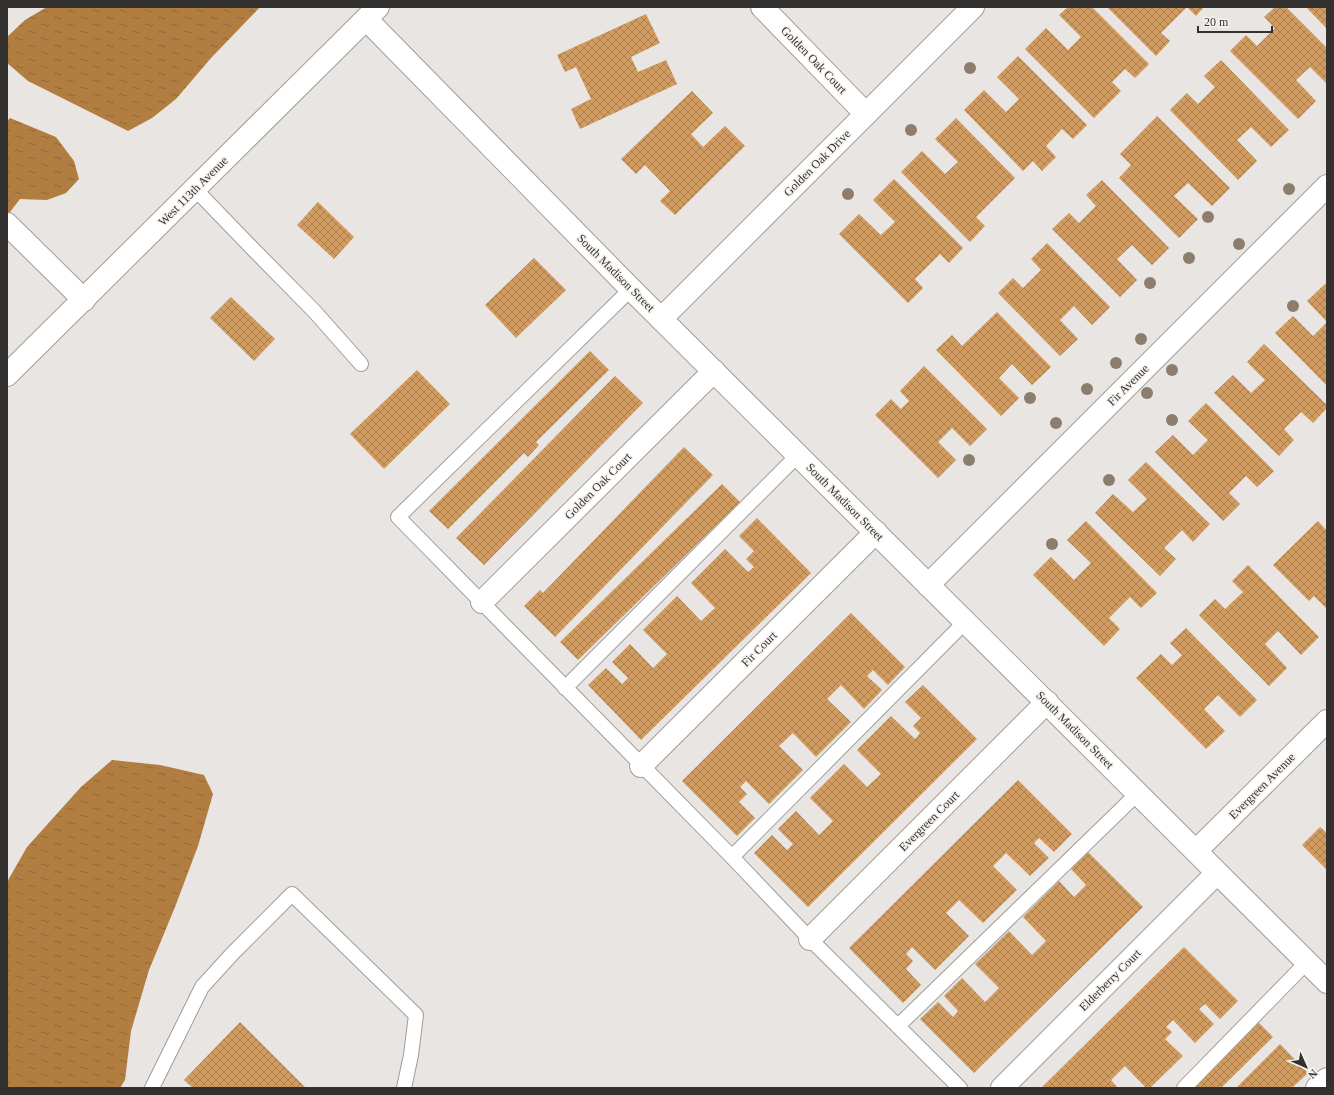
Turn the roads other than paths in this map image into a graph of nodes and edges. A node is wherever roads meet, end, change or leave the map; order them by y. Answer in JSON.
{"nodes":[{"id":1,"x":762,"y":7,"type":"edge"},
{"id":2,"x":973,"y":7,"type":"edge"},
{"id":3,"x":372,"y":13,"type":"edge"},
{"id":4,"x":866,"y":114,"type":"junction"},
{"id":5,"x":1327,"y":186,"type":"edge"},
{"id":6,"x":195,"y":189,"type":"junction"},
{"id":7,"x":10,"y":228,"type":"edge"},
{"id":8,"x":631,"y":288,"type":"junction"},
{"id":9,"x":84,"y":300,"type":"junction"},
{"id":10,"x":661,"y":318,"type":"junction"},
{"id":11,"x":361,"y":364,"type":"dead end"},
{"id":12,"x":714,"y":371,"type":"junction"},
{"id":13,"x":7,"y":375,"type":"edge"},
{"id":14,"x":798,"y":455,"type":"junction"},
{"id":15,"x":876,"y":532,"type":"junction"},
{"id":16,"x":928,"y":585,"type":"junction"},
{"id":17,"x":482,"y":602,"type":"junction"},
{"id":18,"x":966,"y":621,"type":"junction"},
{"id":19,"x":565,"y":688,"type":"junction"},
{"id":20,"x":1047,"y":702,"type":"junction"},
{"id":21,"x":1327,"y":722,"type":"edge"},
{"id":22,"x":641,"y":766,"type":"junction"},
{"id":23,"x":1138,"y":794,"type":"junction"},
{"id":24,"x":1196,"y":851,"type":"junction"},
{"id":25,"x":732,"y":857,"type":"junction"},
{"id":26,"x":1217,"y":873,"type":"junction"},
{"id":27,"x":810,"y":939,"type":"junction"},
{"id":28,"x":1307,"y":962,"type":"junction"},
{"id":29,"x":1327,"y":982,"type":"edge"},
{"id":30,"x":898,"y":1026,"type":"junction"},
{"id":31,"x":1327,"y":1079,"type":"edge"},
{"id":32,"x":152,"y":1088,"type":"edge"},
{"id":33,"x":404,"y":1088,"type":"edge"},
{"id":34,"x":960,"y":1088,"type":"edge"},
{"id":35,"x":1002,"y":1088,"type":"edge"},
{"id":36,"x":1184,"y":1088,"type":"edge"},
{"id":37,"x":1318,"y":1088,"type":"edge"}],
"edges":[{"from":1,"to":4,"type":"street","name":"Golden Oak Court"},
{"from":2,"to":4,"type":"street","name":"Golden Oak Drive"},
{"from":3,"to":6,"type":"street","name":"West 113th Avenue"},
{"from":3,"to":8,"type":"street","name":"South Madison Street"},
{"from":4,"to":10,"type":"street","name":"Golden Oak Drive"},
{"from":5,"to":16,"type":"street","name":"Fir Avenue"},
{"from":6,"to":9,"type":"street","name":"West 113th Avenue"},
{"from":6,"to":11,"type":"lane"},
{"from":7,"to":9,"type":"street"},
{"from":8,"to":10,"type":"street","name":"South Madison Street"},
{"from":8,"to":17,"type":"lane"},
{"from":9,"to":13,"type":"street","name":"West 113th Avenue"},
{"from":10,"to":12,"type":"street","name":"South Madison Street"},
{"from":12,"to":14,"type":"street","name":"South Madison Street"},
{"from":12,"to":17,"type":"street","name":"Golden Oak Court"},
{"from":14,"to":15,"type":"street","name":"South Madison Street"},
{"from":14,"to":19,"type":"lane"},
{"from":15,"to":16,"type":"street","name":"South Madison Street"},
{"from":15,"to":22,"type":"street","name":"Fir Court"},
{"from":16,"to":18,"type":"street","name":"South Madison Street"},
{"from":17,"to":19,"type":"lane"},
{"from":18,"to":20,"type":"street","name":"South Madison Street"},
{"from":18,"to":25,"type":"lane"},
{"from":19,"to":22,"type":"lane"},
{"from":20,"to":23,"type":"street","name":"South Madison Street"},
{"from":20,"to":27,"type":"street","name":"Evergreen Court"},
{"from":21,"to":24,"type":"street","name":"Evergreen Avenue"},
{"from":22,"to":25,"type":"lane"},
{"from":23,"to":24,"type":"street","name":"South Madison Street"},
{"from":23,"to":30,"type":"lane"},
{"from":24,"to":26,"type":"street","name":"South Madison Street"},
{"from":25,"to":27,"type":"lane"},
{"from":26,"to":28,"type":"street","name":"South Madison Street"},
{"from":26,"to":35,"type":"street","name":"Elderberry Court"},
{"from":27,"to":30,"type":"lane"},
{"from":28,"to":29,"type":"street","name":"South Madison Street"},
{"from":28,"to":36,"type":"lane"},
{"from":30,"to":34,"type":"lane"},
{"from":31,"to":37,"type":"street"},
{"from":32,"to":33,"type":"lane"}]}
